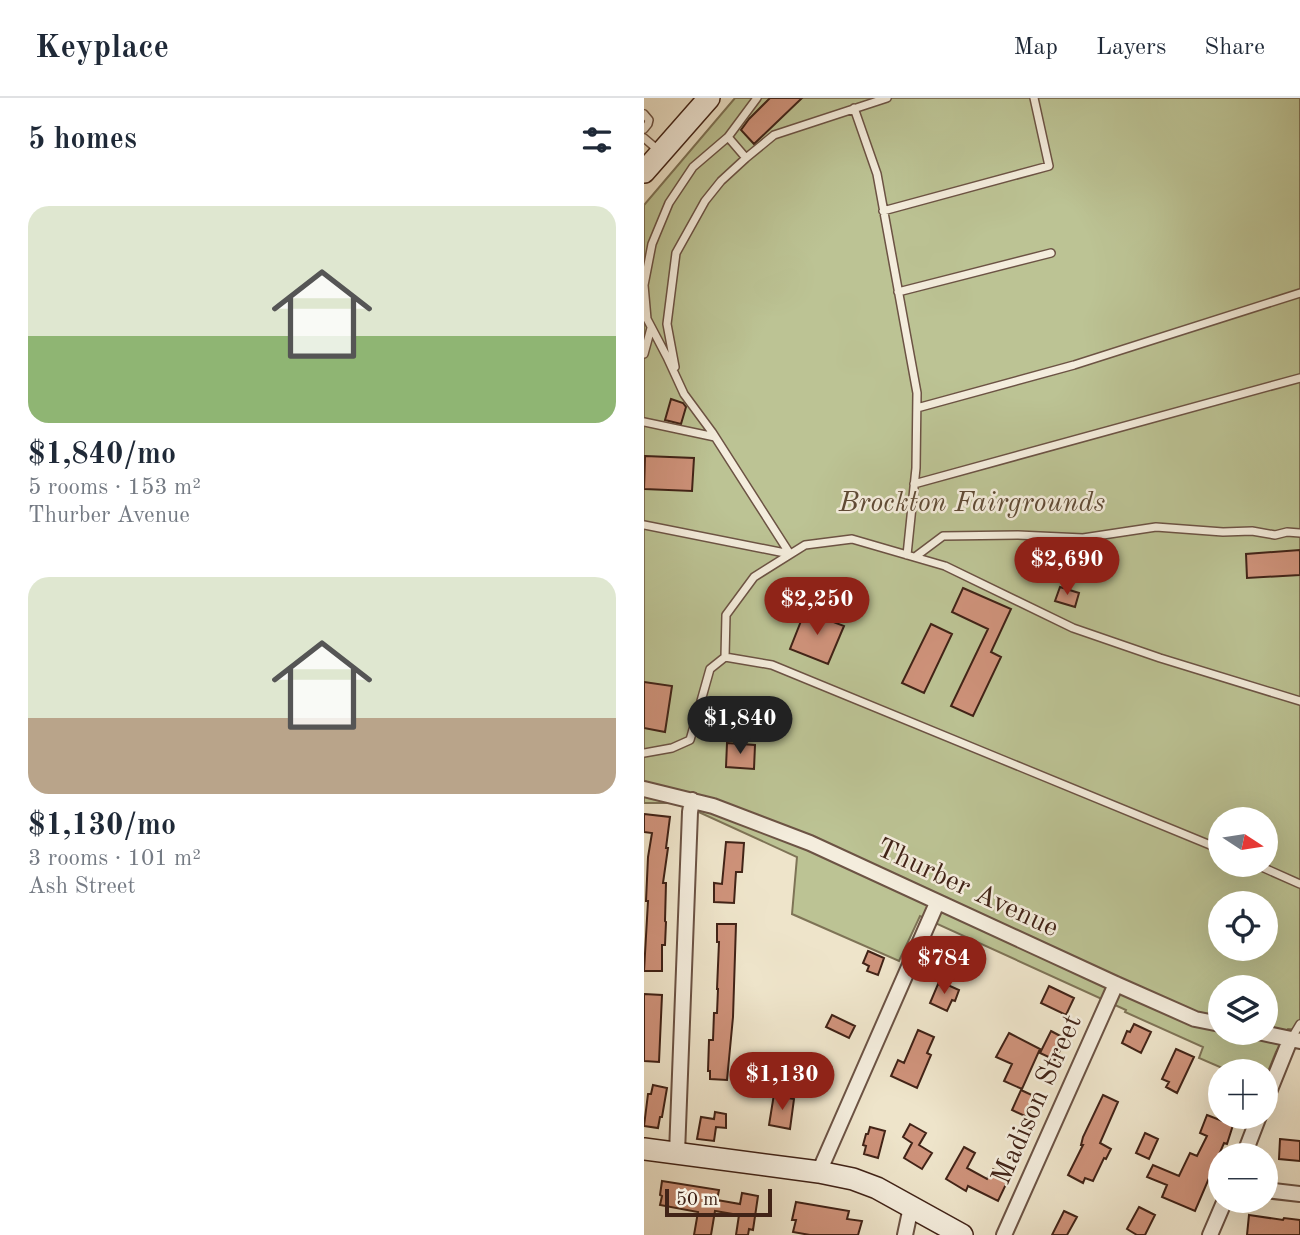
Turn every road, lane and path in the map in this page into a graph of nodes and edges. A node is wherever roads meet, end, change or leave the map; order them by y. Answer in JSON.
{"nodes":[{"id":1,"x":709,"y":98,"type":"edge"},
{"id":2,"x":757,"y":98,"type":"edge"},
{"id":3,"x":887,"y":98,"type":"edge"},
{"id":4,"x":1034,"y":98,"type":"edge"},
{"id":5,"x":854,"y":108,"type":"junction"},
{"id":6,"x":644,"y":114,"type":"edge"},
{"id":7,"x":644,"y":129,"type":"edge"},
{"id":8,"x":727,"y":137,"type":"junction"},
{"id":9,"x":644,"y":138,"type":"edge"},
{"id":10,"x":661,"y":153,"type":"junction"},
{"id":11,"x":746,"y":159,"type":"junction"},
{"id":12,"x":644,"y":173,"type":"edge"},
{"id":13,"x":883,"y":211,"type":"junction"},
{"id":14,"x":1051,"y":253,"type":"dead end"},
{"id":15,"x":898,"y":292,"type":"junction"},
{"id":16,"x":1300,"y":293,"type":"edge"},
{"id":17,"x":651,"y":327,"type":"junction"},
{"id":18,"x":644,"y":354,"type":"edge"},
{"id":19,"x":1300,"y":378,"type":"edge"},
{"id":20,"x":678,"y":382,"type":"junction"},
{"id":21,"x":917,"y":408,"type":"junction"},
{"id":22,"x":644,"y":422,"type":"edge"},
{"id":23,"x":715,"y":437,"type":"junction"},
{"id":24,"x":914,"y":484,"type":"junction"},
{"id":25,"x":644,"y":525,"type":"edge"},
{"id":26,"x":1300,"y":533,"type":"edge"},
{"id":27,"x":790,"y":554,"type":"junction"},
{"id":28,"x":911,"y":556,"type":"junction"},
{"id":29,"x":725,"y":657,"type":"junction"},
{"id":30,"x":1300,"y":701,"type":"edge"},
{"id":31,"x":644,"y":753,"type":"edge"},
{"id":32,"x":644,"y":789,"type":"edge"},
{"id":33,"x":692,"y":800,"type":"junction"},
{"id":34,"x":1208,"y":844,"type":"edge"},
{"id":35,"x":1278,"y":874,"type":"edge"},
{"id":36,"x":1300,"y":884,"type":"edge"},
{"id":37,"x":937,"y":903,"type":"junction"},
{"id":38,"x":1116,"y":984,"type":"junction"},
{"id":39,"x":1208,"y":1021,"type":"edge"},
{"id":40,"x":1300,"y":1024,"type":"edge"},
{"id":41,"x":1295,"y":1040,"type":"edge"},
{"id":42,"x":1278,"y":1075,"type":"edge"},
{"id":43,"x":644,"y":1149,"type":"edge"},
{"id":44,"x":677,"y":1153,"type":"junction"},
{"id":45,"x":819,"y":1172,"type":"junction"},
{"id":46,"x":1278,"y":1191,"type":"edge"},
{"id":47,"x":1300,"y":1194,"type":"edge"},
{"id":48,"x":911,"y":1208,"type":"junction"},
{"id":49,"x":1219,"y":1213,"type":"edge"},
{"id":50,"x":905,"y":1235,"type":"edge"},
{"id":51,"x":962,"y":1235,"type":"edge"},
{"id":52,"x":1004,"y":1235,"type":"edge"},
{"id":53,"x":1210,"y":1235,"type":"edge"}],
"edges":[{"from":1,"to":10,"type":"street"},
{"from":2,"to":8,"type":"lane"},
{"from":3,"to":5,"type":"lane"},
{"from":4,"to":13,"type":"lane"},
{"from":5,"to":11,"type":"lane"},
{"from":5,"to":13,"type":"lane"},
{"from":6,"to":7,"type":"lane"},
{"from":8,"to":11,"type":"lane"},
{"from":8,"to":17,"type":"lane"},
{"from":9,"to":10,"type":"lane"},
{"from":10,"to":12,"type":"street"},
{"from":11,"to":20,"type":"lane"},
{"from":13,"to":15,"type":"lane"},
{"from":14,"to":15,"type":"lane"},
{"from":15,"to":21,"type":"lane"},
{"from":16,"to":21,"type":"lane"},
{"from":17,"to":18,"type":"lane"},
{"from":17,"to":20,"type":"lane"},
{"from":19,"to":24,"type":"lane"},
{"from":20,"to":23,"type":"lane"},
{"from":21,"to":24,"type":"lane"},
{"from":22,"to":23,"type":"lane"},
{"from":23,"to":27,"type":"lane"},
{"from":24,"to":28,"type":"lane"},
{"from":25,"to":27,"type":"lane"},
{"from":26,"to":28,"type":"lane"},
{"from":27,"to":28,"type":"lane"},
{"from":27,"to":29,"type":"lane"},
{"from":28,"to":30,"type":"lane"},
{"from":29,"to":31,"type":"lane"},
{"from":29,"to":34,"type":"lane"},
{"from":32,"to":33,"type":"street","name":"Thurber Avenue"},
{"from":33,"to":37,"type":"street","name":"Thurber Avenue"},
{"from":33,"to":44,"type":"street"},
{"from":35,"to":36,"type":"lane"},
{"from":37,"to":38,"type":"street","name":"Thurber Avenue"},
{"from":37,"to":45,"type":"street"},
{"from":38,"to":39,"type":"street","name":"Thurber Avenue"},
{"from":38,"to":52,"type":"street","name":"Madison Street"},
{"from":40,"to":41,"type":"lane"},
{"from":41,"to":42,"type":"street"},
{"from":43,"to":44,"type":"street"},
{"from":44,"to":45,"type":"street"},
{"from":45,"to":48,"type":"street"},
{"from":46,"to":47,"type":"street"},
{"from":48,"to":50,"type":"street"},
{"from":48,"to":51,"type":"street"},
{"from":49,"to":53,"type":"street"}]}
